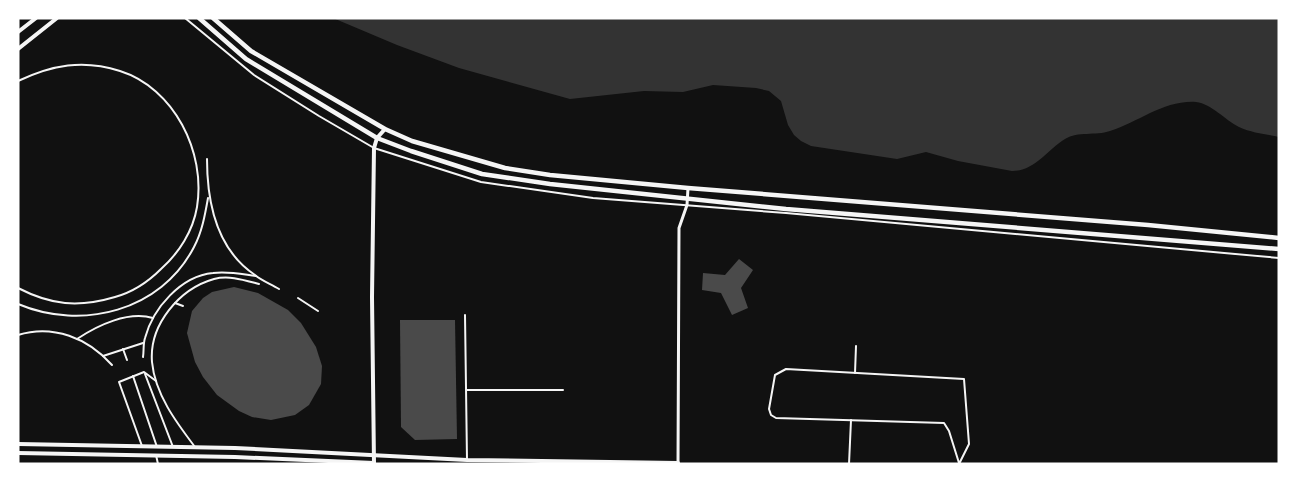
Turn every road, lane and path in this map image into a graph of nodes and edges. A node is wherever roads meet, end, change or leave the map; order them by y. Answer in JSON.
{"nodes":[{"id":1,"x":36,"y":18,"type":"edge"},
{"id":2,"x":57,"y":18,"type":"edge"},
{"id":3,"x":185,"y":18,"type":"edge"},
{"id":4,"x":199,"y":18,"type":"edge"},
{"id":5,"x":213,"y":18,"type":"edge"},
{"id":6,"x":18,"y":32,"type":"edge"},
{"id":7,"x":18,"y":49,"type":"edge"},
{"id":8,"x":18,"y":81,"type":"edge"},
{"id":9,"x":385,"y":129,"type":"junction"},
{"id":10,"x":377,"y":138,"type":"junction"},
{"id":11,"x":374,"y":148,"type":"junction"},
{"id":12,"x":207,"y":159,"type":"dead end"},
{"id":13,"x":688,"y":188,"type":"junction"},
{"id":14,"x":787,"y":195,"type":"junction"},
{"id":15,"x":687,"y":197,"type":"junction"},
{"id":16,"x":208,"y":198,"type":"junction"},
{"id":17,"x":687,"y":205,"type":"junction"},
{"id":18,"x":786,"y":211,"type":"junction"},
{"id":19,"x":1279,"y":238,"type":"edge"},
{"id":20,"x":1279,"y":249,"type":"edge"},
{"id":21,"x":1279,"y":258,"type":"edge"},
{"id":22,"x":256,"y":276,"type":"junction"},
{"id":23,"x":259,"y":284,"type":"dead end"},
{"id":24,"x":18,"y":288,"type":"edge"},
{"id":25,"x":279,"y":289,"type":"dead end"},
{"id":26,"x":298,"y":298,"type":"dead end"},
{"id":27,"x":175,"y":303,"type":"junction"},
{"id":28,"x":18,"y":304,"type":"edge"},
{"id":29,"x":183,"y":306,"type":"dead end"},
{"id":30,"x":318,"y":311,"type":"dead end"},
{"id":31,"x":465,"y":315,"type":"dead end"},
{"id":32,"x":154,"y":319,"type":"junction"},
{"id":33,"x":18,"y":335,"type":"edge"},
{"id":34,"x":77,"y":339,"type":"junction"},
{"id":35,"x":144,"y":343,"type":"junction"},
{"id":36,"x":856,"y":346,"type":"dead end"},
{"id":37,"x":123,"y":349,"type":"junction"},
{"id":38,"x":103,"y":356,"type":"junction"},
{"id":39,"x":143,"y":357,"type":"dead end"},
{"id":40,"x":128,"y":360,"type":"dead end"},
{"id":41,"x":112,"y":365,"type":"dead end"},
{"id":42,"x":144,"y":372,"type":"junction"},
{"id":43,"x":855,"y":373,"type":"junction"},
{"id":44,"x":133,"y":376,"type":"junction"},
{"id":45,"x":156,"y":381,"type":"junction"},
{"id":46,"x":467,"y":390,"type":"junction"},
{"id":47,"x":563,"y":390,"type":"dead end"},
{"id":48,"x":851,"y":420,"type":"junction"},
{"id":49,"x":18,"y":444,"type":"edge"},
{"id":50,"x":142,"y":446,"type":"junction"},
{"id":51,"x":157,"y":447,"type":"junction"},
{"id":52,"x":173,"y":447,"type":"junction"},
{"id":53,"x":195,"y":447,"type":"junction"},
{"id":54,"x":18,"y":453,"type":"edge"},
{"id":55,"x":374,"y":454,"type":"junction"},
{"id":56,"x":156,"y":455,"type":"junction"},
{"id":57,"x":467,"y":460,"type":"junction"},
{"id":58,"x":959,"y":463,"type":"edge"},
{"id":59,"x":158,"y":464,"type":"edge"},
{"id":60,"x":374,"y":464,"type":"edge"},
{"id":61,"x":678,"y":464,"type":"edge"},
{"id":62,"x":849,"y":464,"type":"edge"}],
"edges":[{"from":1,"to":6,"type":"main road"},
{"from":2,"to":7,"type":"main road"},
{"from":3,"to":11,"type":"street"},
{"from":4,"to":10,"type":"highway"},
{"from":5,"to":9,"type":"highway"},
{"from":8,"to":24,"type":"street"},
{"from":9,"to":10,"type":"main road"},
{"from":9,"to":13,"type":"highway"},
{"from":10,"to":11,"type":"main road"},
{"from":10,"to":15,"type":"highway"},
{"from":11,"to":17,"type":"street"},
{"from":11,"to":55,"type":"main road"},
{"from":12,"to":16,"type":"street"},
{"from":13,"to":14,"type":"highway"},
{"from":13,"to":15,"type":"street"},
{"from":14,"to":18,"type":"street"},
{"from":14,"to":19,"type":"highway"},
{"from":15,"to":17,"type":"street"},
{"from":15,"to":18,"type":"highway"},
{"from":16,"to":22,"type":"street"},
{"from":16,"to":28,"type":"street"},
{"from":17,"to":18,"type":"street"},
{"from":17,"to":61,"type":"street"},
{"from":18,"to":20,"type":"highway"},
{"from":18,"to":21,"type":"street"},
{"from":22,"to":25,"type":"street"},
{"from":22,"to":32,"type":"street"},
{"from":23,"to":27,"type":"street"},
{"from":26,"to":30,"type":"street"},
{"from":27,"to":29,"type":"street"},
{"from":27,"to":45,"type":"street"},
{"from":31,"to":46,"type":"street"},
{"from":32,"to":34,"type":"street"},
{"from":32,"to":35,"type":"street"},
{"from":33,"to":34,"type":"street"},
{"from":34,"to":38,"type":"street"},
{"from":35,"to":37,"type":"street"},
{"from":35,"to":39,"type":"street"},
{"from":36,"to":43,"type":"street"},
{"from":37,"to":38,"type":"street"},
{"from":37,"to":40,"type":"street"},
{"from":38,"to":41,"type":"street"},
{"from":42,"to":44,"type":"street"},
{"from":42,"to":45,"type":"street"},
{"from":42,"to":52,"type":"street"},
{"from":43,"to":48,"type":"street"},
{"from":43,"to":58,"type":"street"},
{"from":44,"to":50,"type":"street"},
{"from":44,"to":51,"type":"street"},
{"from":45,"to":53,"type":"street"},
{"from":46,"to":47,"type":"street"},
{"from":46,"to":57,"type":"street"},
{"from":48,"to":58,"type":"street"},
{"from":48,"to":62,"type":"street"},
{"from":49,"to":50,"type":"main road"},
{"from":50,"to":51,"type":"main road"},
{"from":51,"to":52,"type":"main road"},
{"from":52,"to":53,"type":"main road"},
{"from":53,"to":55,"type":"main road"},
{"from":54,"to":56,"type":"main road"},
{"from":55,"to":57,"type":"main road"},
{"from":55,"to":60,"type":"main road"},
{"from":56,"to":59,"type":"street"},
{"from":56,"to":60,"type":"main road"},
{"from":57,"to":61,"type":"main road"}]}
